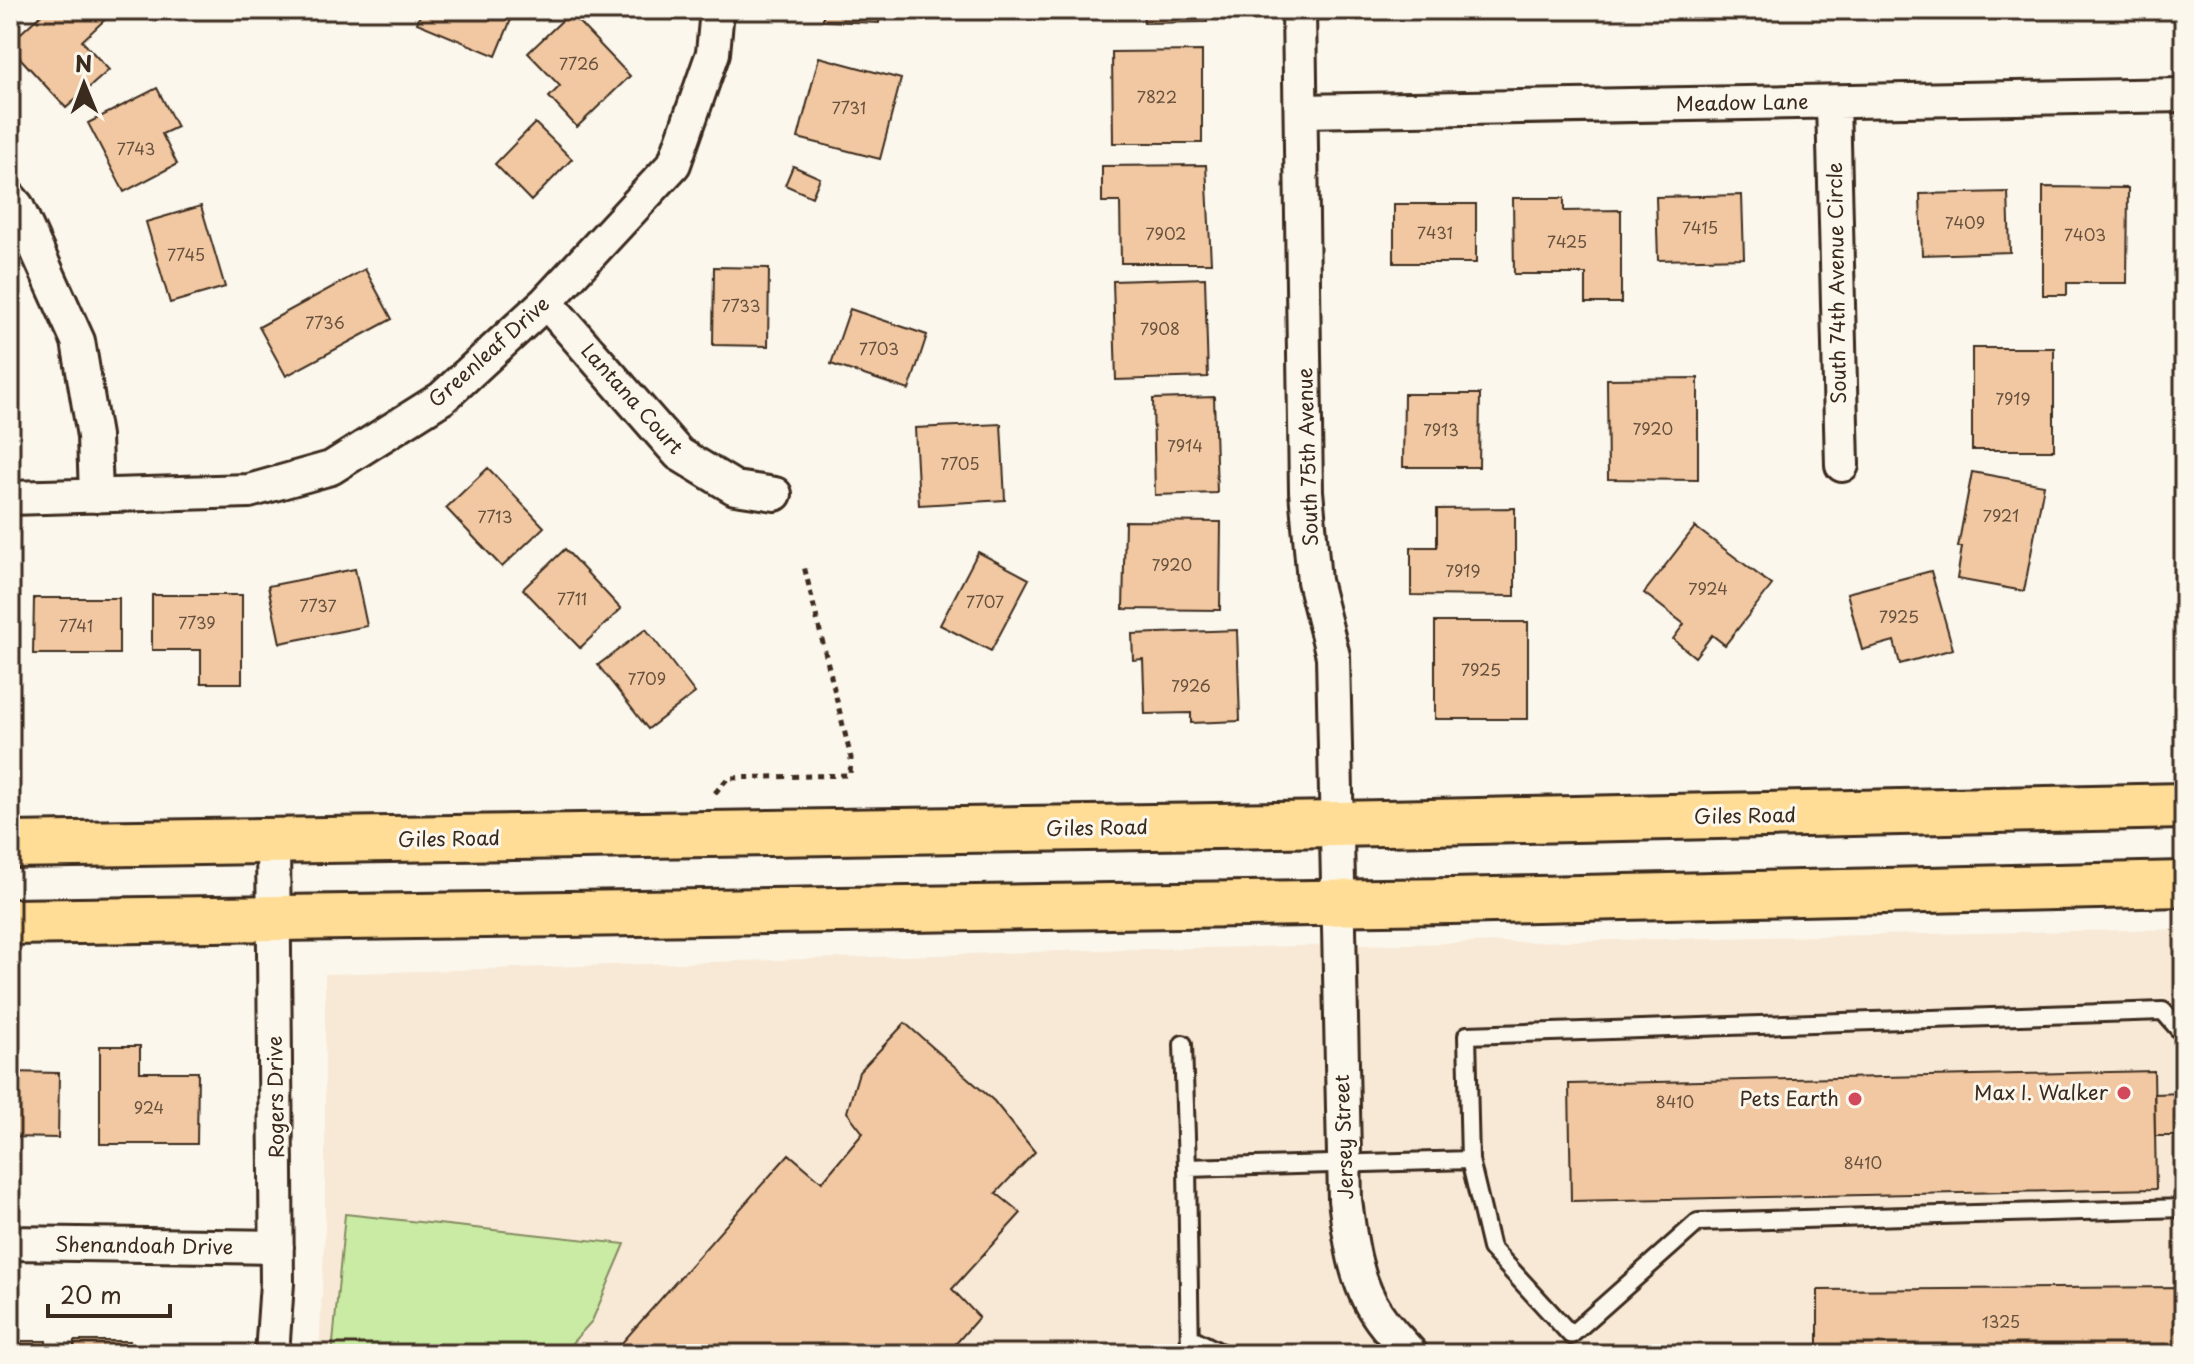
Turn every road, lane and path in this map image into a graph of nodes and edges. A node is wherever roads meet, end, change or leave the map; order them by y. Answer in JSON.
{"nodes":[{"id":1,"x":717,"y":10,"type":"edge"},
{"id":2,"x":1299,"y":10,"type":"edge"},
{"id":3,"x":2184,"y":95,"type":"edge"},
{"id":4,"x":1833,"y":102,"type":"junction"},
{"id":5,"x":1301,"y":111,"type":"junction"},
{"id":6,"x":10,"y":198,"type":"edge"},
{"id":7,"x":546,"y":302,"type":"junction"},
{"id":8,"x":1842,"y":465,"type":"dead end"},
{"id":9,"x":775,"y":494,"type":"dead end"},
{"id":10,"x":96,"y":496,"type":"junction"},
{"id":11,"x":10,"y":498,"type":"edge"},
{"id":12,"x":804,"y":566,"type":"dead end"},
{"id":13,"x":713,"y":795,"type":"dead end"},
{"id":14,"x":2184,"y":806,"type":"edge"},
{"id":15,"x":1337,"y":824,"type":"junction"},
{"id":16,"x":273,"y":841,"type":"junction"},
{"id":17,"x":10,"y":845,"type":"edge"},
{"id":18,"x":2184,"y":884,"type":"edge"},
{"id":19,"x":1339,"y":902,"type":"junction"},
{"id":20,"x":274,"y":918,"type":"junction"},
{"id":21,"x":10,"y":922,"type":"edge"},
{"id":22,"x":2184,"y":1035,"type":"edge"},
{"id":23,"x":1183,"y":1044,"type":"dead end"},
{"id":24,"x":1470,"y":1160,"type":"junction"},
{"id":25,"x":1344,"y":1161,"type":"junction"},
{"id":26,"x":1187,"y":1168,"type":"junction"},
{"id":27,"x":2184,"y":1208,"type":"edge"},
{"id":28,"x":10,"y":1243,"type":"edge"},
{"id":29,"x":277,"y":1247,"type":"junction"},
{"id":30,"x":1190,"y":1346,"type":"edge"},
{"id":31,"x":272,"y":1354,"type":"edge"},
{"id":32,"x":1223,"y":1354,"type":"edge"},
{"id":33,"x":1411,"y":1354,"type":"edge"}],
"edges":[{"from":1,"to":7,"type":"street","name":"Greenleaf Drive"},
{"from":2,"to":5,"type":"street","name":"South 75th Avenue"},
{"from":3,"to":4,"type":"street","name":"Meadow Lane"},
{"from":4,"to":5,"type":"street","name":"Meadow Lane"},
{"from":4,"to":8,"type":"street","name":"South 74th Avenue Circle"},
{"from":5,"to":15,"type":"street","name":"South 75th Avenue"},
{"from":6,"to":10,"type":"street"},
{"from":7,"to":9,"type":"street","name":"Lantana Court"},
{"from":7,"to":10,"type":"street","name":"Greenleaf Drive"},
{"from":10,"to":11,"type":"street","name":"Greenleaf Drive"},
{"from":12,"to":13,"type":"path"},
{"from":14,"to":15,"type":"main road","name":"Giles Road"},
{"from":15,"to":16,"type":"main road","name":"Giles Road"},
{"from":15,"to":19,"type":"street","name":"South 75th Avenue"},
{"from":16,"to":17,"type":"main road","name":"Giles Road"},
{"from":16,"to":20,"type":"street","name":"Rogers Drive"},
{"from":18,"to":19,"type":"main road"},
{"from":19,"to":20,"type":"main road"},
{"from":19,"to":25,"type":"street","name":"Jersey Street"},
{"from":20,"to":21,"type":"main road"},
{"from":20,"to":29,"type":"street","name":"Rogers Drive"},
{"from":22,"to":24,"type":"lane"},
{"from":23,"to":26,"type":"lane"},
{"from":24,"to":25,"type":"lane"},
{"from":24,"to":27,"type":"lane"},
{"from":25,"to":26,"type":"lane"},
{"from":25,"to":33,"type":"street","name":"Jersey Street"},
{"from":26,"to":30,"type":"lane"},
{"from":28,"to":29,"type":"street","name":"Shenandoah Drive"},
{"from":29,"to":31,"type":"street","name":"Rogers Drive"},
{"from":30,"to":32,"type":"lane"}]}
